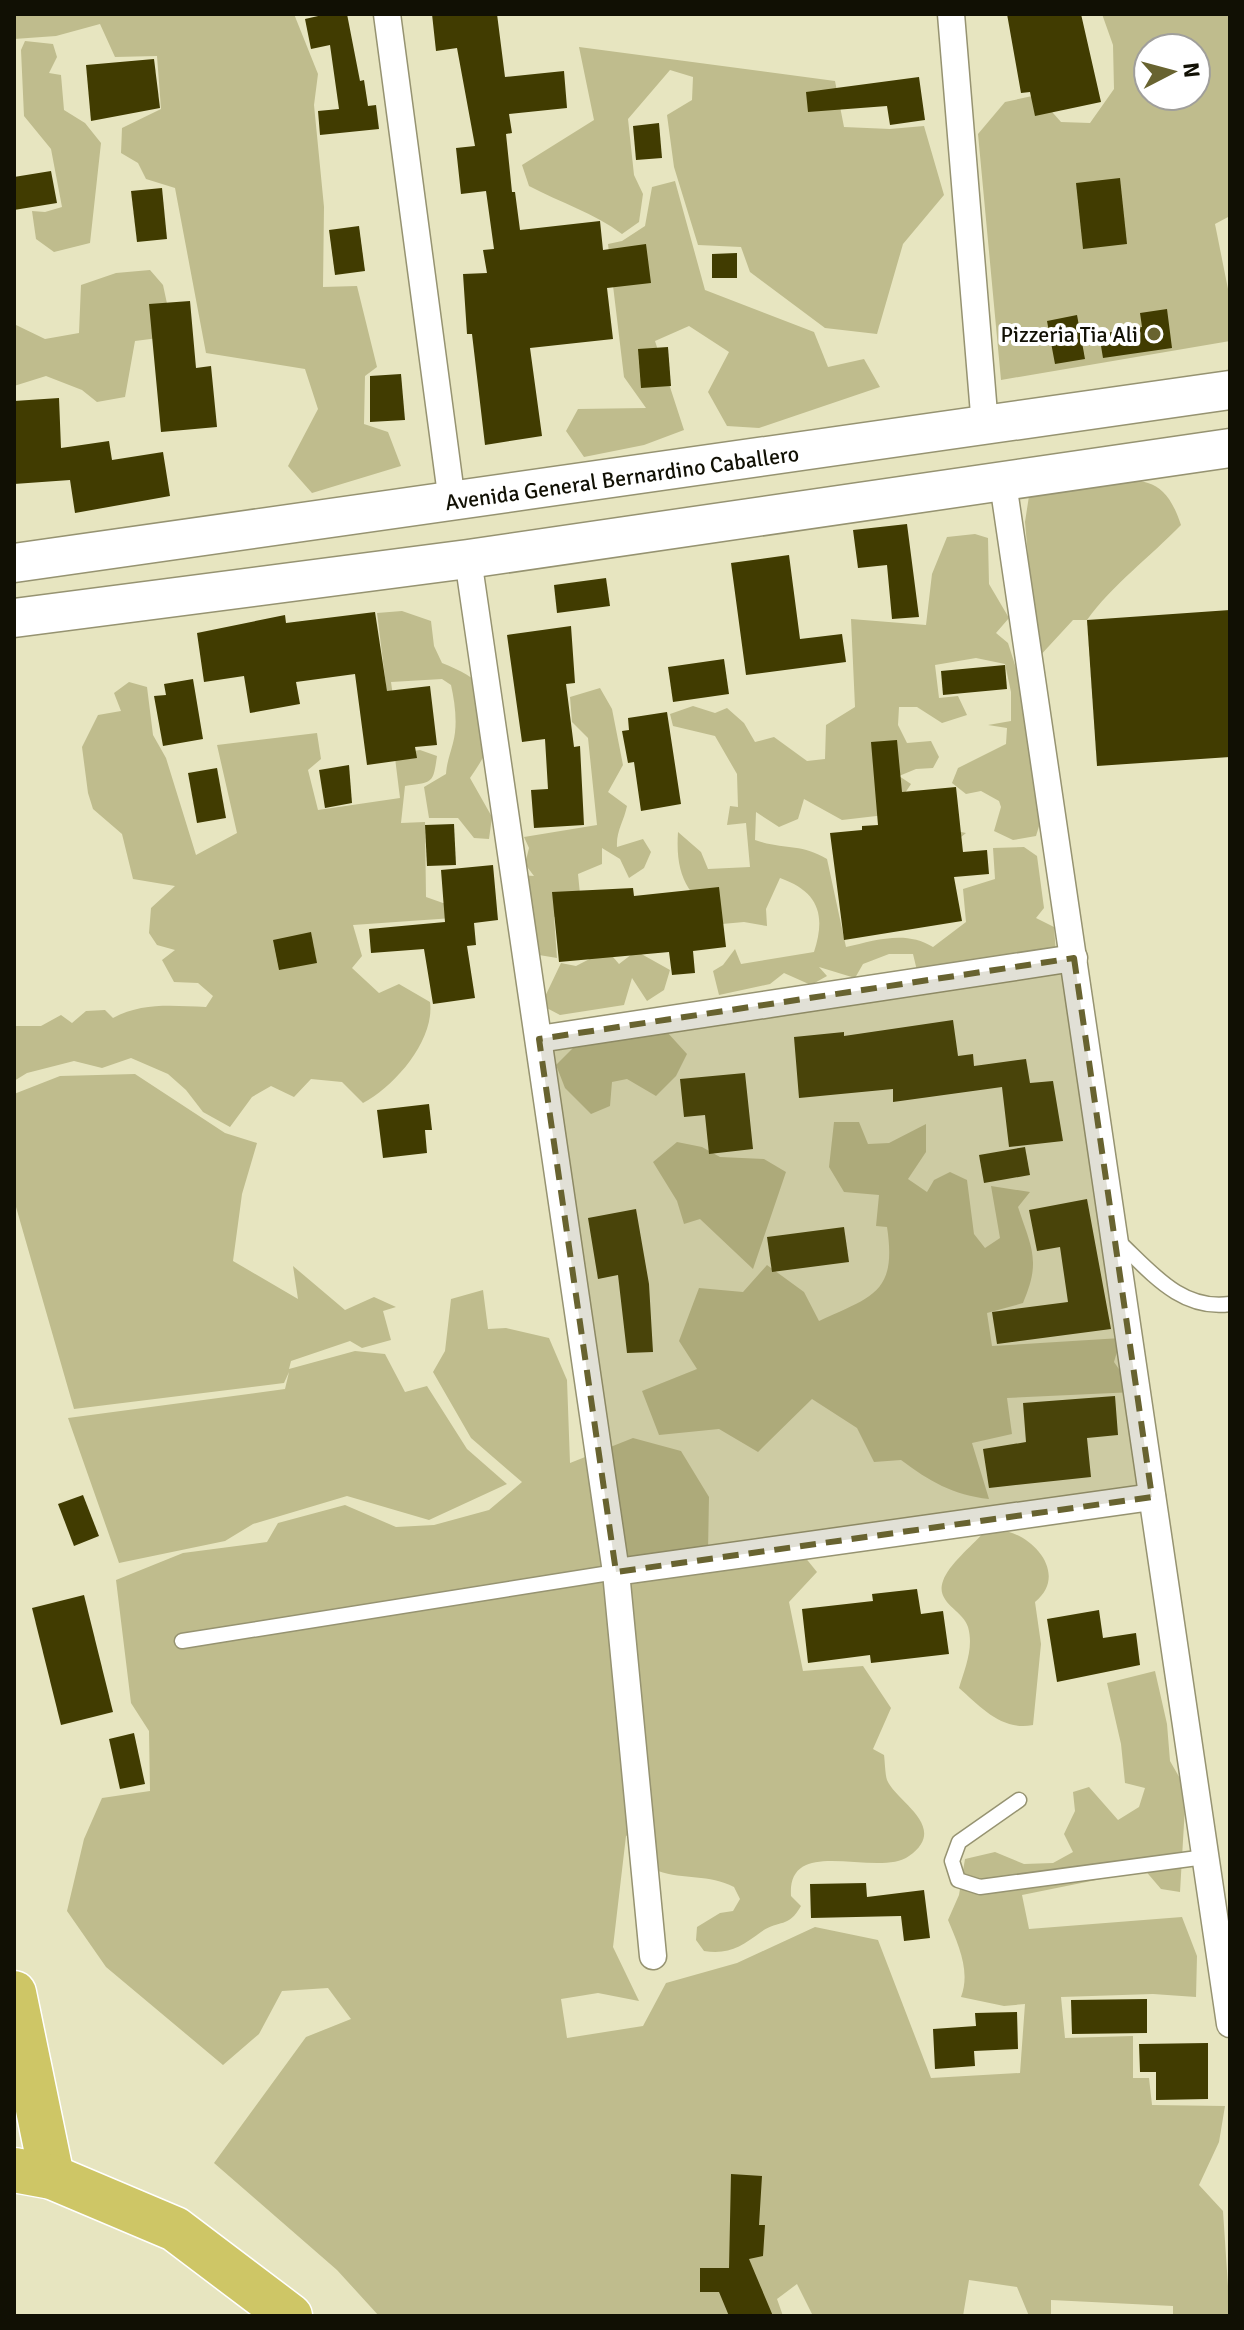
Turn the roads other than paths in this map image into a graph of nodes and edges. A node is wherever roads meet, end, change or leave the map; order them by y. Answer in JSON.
{"nodes":[{"id":1,"x":387,"y":14,"type":"edge"},
{"id":2,"x":951,"y":14,"type":"edge"},
{"id":3,"x":1230,"y":390,"type":"edge"},
{"id":4,"x":985,"y":426,"type":"junction"},
{"id":5,"x":1230,"y":448,"type":"edge"},
{"id":6,"x":1003,"y":483,"type":"junction"},
{"id":7,"x":452,"y":502,"type":"junction"},
{"id":8,"x":468,"y":559,"type":"junction"},
{"id":9,"x":14,"y":563,"type":"edge"},
{"id":10,"x":14,"y":618,"type":"edge"},
{"id":11,"x":1074,"y":958,"type":"junction"},
{"id":12,"x":539,"y":1039,"type":"junction"},
{"id":13,"x":1114,"y":1238,"type":"junction"},
{"id":14,"x":1230,"y":1304,"type":"edge"},
{"id":15,"x":1152,"y":1497,"type":"junction"},
{"id":16,"x":616,"y":1572,"type":"junction"},
{"id":17,"x":182,"y":1641,"type":"dead end"},
{"id":18,"x":1019,"y":1800,"type":"dead end"},
{"id":19,"x":1205,"y":1857,"type":"junction"},
{"id":20,"x":653,"y":1956,"type":"dead end"},
{"id":21,"x":14,"y":1993,"type":"edge"},
{"id":22,"x":1230,"y":2024,"type":"edge"},
{"id":23,"x":33,"y":2174,"type":"edge"},
{"id":24,"x":290,"y":2316,"type":"edge"}],
"edges":[{"from":1,"to":7,"type":"street"},
{"from":2,"to":4,"type":"street"},
{"from":3,"to":4,"type":"main road","name":"Avenida General Bernardino Caballero"},
{"from":4,"to":7,"type":"main road","name":"Avenida General Bernardino Caballero"},
{"from":5,"to":6,"type":"main road"},
{"from":6,"to":8,"type":"main road"},
{"from":6,"to":11,"type":"street"},
{"from":7,"to":9,"type":"main road","name":"Avenida General Bernardino Caballero"},
{"from":8,"to":10,"type":"main road"},
{"from":8,"to":12,"type":"street"},
{"from":11,"to":12,"type":"street"},
{"from":11,"to":13,"type":"street"},
{"from":12,"to":16,"type":"street"},
{"from":13,"to":14,"type":"lane"},
{"from":13,"to":15,"type":"street"},
{"from":15,"to":16,"type":"street"},
{"from":15,"to":19,"type":"street"},
{"from":16,"to":17,"type":"lane"},
{"from":16,"to":20,"type":"street"},
{"from":18,"to":19,"type":"lane"},
{"from":19,"to":22,"type":"street"},
{"from":21,"to":23,"type":"highway"},
{"from":23,"to":24,"type":"highway"}]}
